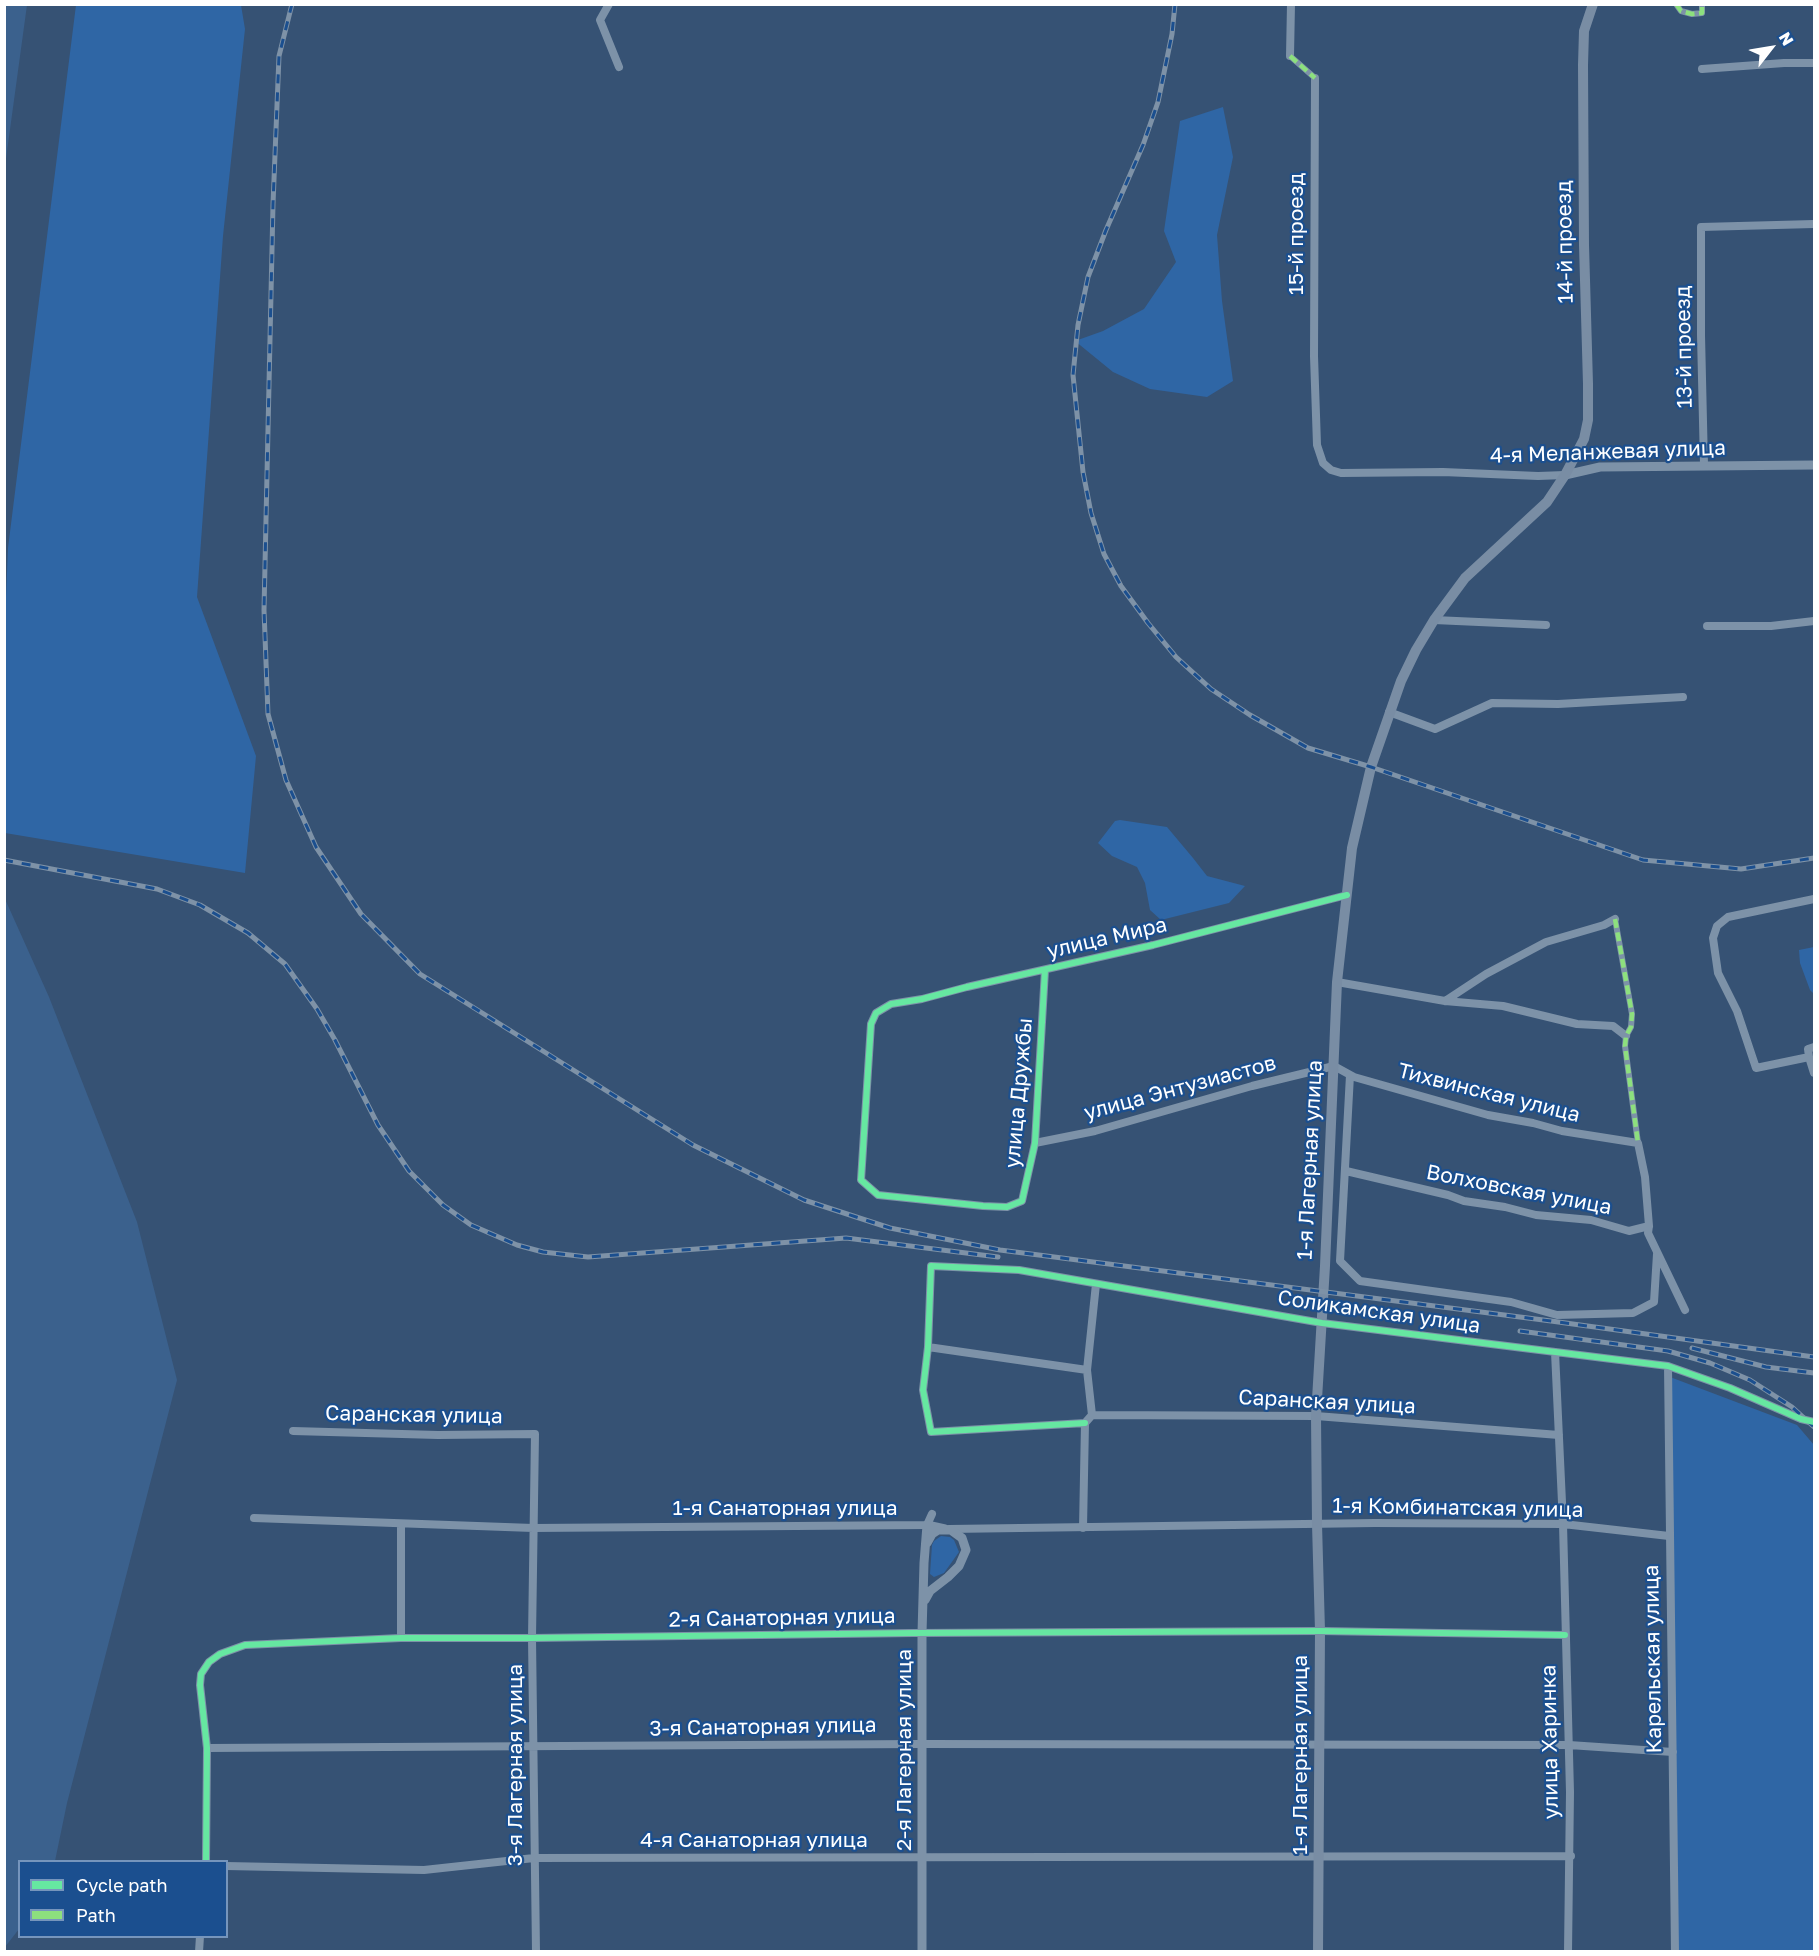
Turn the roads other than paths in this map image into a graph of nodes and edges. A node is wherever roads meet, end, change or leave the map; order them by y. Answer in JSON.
{"nodes":[{"id":1,"x":609,"y":4,"type":"edge"},
{"id":2,"x":1290,"y":4,"type":"edge"},
{"id":3,"x":1593,"y":4,"type":"edge"},
{"id":4,"x":1676,"y":4,"type":"edge"},
{"id":5,"x":1702,"y":4,"type":"edge"},
{"id":6,"x":1290,"y":56,"type":"joint"},
{"id":7,"x":1815,"y":63,"type":"edge"},
{"id":8,"x":619,"y":67,"type":"dead end"},
{"id":9,"x":1702,"y":69,"type":"dead end"},
{"id":10,"x":1316,"y":78,"type":"joint"},
{"id":11,"x":1815,"y":224,"type":"edge"},
{"id":12,"x":1704,"y":465,"type":"junction"},
{"id":13,"x":1815,"y":465,"type":"edge"},
{"id":14,"x":1330,"y":470,"type":"joint"},
{"id":15,"x":1565,"y":475,"type":"junction"},
{"id":16,"x":1434,"y":620,"type":"junction"},
{"id":17,"x":1815,"y":621,"type":"edge"},
{"id":18,"x":1546,"y":625,"type":"dead end"},
{"id":19,"x":1707,"y":626,"type":"dead end"},
{"id":20,"x":1683,"y":697,"type":"dead end"},
{"id":21,"x":1389,"y":712,"type":"junction"},
{"id":22,"x":1347,"y":895,"type":"junction"},
{"id":23,"x":1815,"y":899,"type":"edge"},
{"id":24,"x":1615,"y":919,"type":"joint"},
{"id":25,"x":1045,"y":970,"type":"junction"},
{"id":26,"x":1337,"y":982,"type":"junction"},
{"id":27,"x":1445,"y":1001,"type":"junction"},
{"id":28,"x":1626,"y":1036,"type":"junction"},
{"id":29,"x":1815,"y":1047,"type":"edge"},
{"id":30,"x":1809,"y":1057,"type":"junction"},
{"id":31,"x":1334,"y":1066,"type":"junction"},
{"id":32,"x":1815,"y":1073,"type":"edge"},
{"id":33,"x":1350,"y":1075,"type":"junction"},
{"id":34,"x":1035,"y":1143,"type":"junction"},
{"id":35,"x":1638,"y":1143,"type":"junction"},
{"id":36,"x":1346,"y":1170,"type":"junction"},
{"id":37,"x":1006,"y":1207,"type":"joint"},
{"id":38,"x":1649,"y":1226,"type":"junction"},
{"id":39,"x":1657,"y":1252,"type":"junction"},
{"id":40,"x":1096,"y":1284,"type":"junction"},
{"id":41,"x":1685,"y":1310,"type":"dead end"},
{"id":42,"x":1322,"y":1323,"type":"junction"},
{"id":43,"x":928,"y":1347,"type":"junction"},
{"id":44,"x":1555,"y":1352,"type":"junction"},
{"id":45,"x":1668,"y":1366,"type":"junction"},
{"id":46,"x":1087,"y":1371,"type":"junction"},
{"id":47,"x":1092,"y":1415,"type":"junction"},
{"id":48,"x":1316,"y":1416,"type":"junction"},
{"id":49,"x":1815,"y":1422,"type":"edge"},
{"id":50,"x":1085,"y":1423,"type":"junction"},
{"id":51,"x":293,"y":1431,"type":"dead end"},
{"id":52,"x":535,"y":1434,"type":"joint"},
{"id":53,"x":1559,"y":1435,"type":"junction"},
{"id":54,"x":932,"y":1514,"type":"dead end"},
{"id":55,"x":254,"y":1518,"type":"dead end"},
{"id":56,"x":1317,"y":1524,"type":"junction"},
{"id":57,"x":1563,"y":1524,"type":"junction"},
{"id":58,"x":401,"y":1525,"type":"junction"},
{"id":59,"x":927,"y":1525,"type":"junction"},
{"id":60,"x":533,"y":1528,"type":"junction"},
{"id":61,"x":1083,"y":1528,"type":"junction"},
{"id":62,"x":945,"y":1529,"type":"junction"},
{"id":63,"x":1669,"y":1536,"type":"junction"},
{"id":64,"x":926,"y":1546,"type":"junction"},
{"id":65,"x":924,"y":1602,"type":"junction"},
{"id":66,"x":1320,"y":1631,"type":"junction"},
{"id":67,"x":922,"y":1633,"type":"junction"},
{"id":68,"x":1565,"y":1635,"type":"junction"},
{"id":69,"x":401,"y":1638,"type":"junction"},
{"id":70,"x":532,"y":1638,"type":"junction"},
{"id":71,"x":922,"y":1744,"type":"junction"},
{"id":72,"x":1319,"y":1744,"type":"junction"},
{"id":73,"x":1569,"y":1745,"type":"junction"},
{"id":74,"x":533,"y":1747,"type":"junction"},
{"id":75,"x":207,"y":1748,"type":"junction"},
{"id":76,"x":1672,"y":1752,"type":"junction"},
{"id":77,"x":1571,"y":1856,"type":"junction"},
{"id":78,"x":1319,"y":1857,"type":"junction"},
{"id":79,"x":534,"y":1858,"type":"junction"},
{"id":80,"x":923,"y":1858,"type":"junction"},
{"id":81,"x":206,"y":1860,"type":"edge"},
{"id":82,"x":228,"y":1866,"type":"edge"},
{"id":83,"x":536,"y":1952,"type":"edge"},
{"id":84,"x":922,"y":1952,"type":"edge"},
{"id":85,"x":1318,"y":1952,"type":"edge"},
{"id":86,"x":1568,"y":1952,"type":"edge"},
{"id":87,"x":1675,"y":1952,"type":"edge"}],
"edges":[{"from":1,"to":8,"type":"street"},
{"from":2,"to":6,"type":"street","name":"15-й проезд"},
{"from":3,"to":15,"type":"main road","name":"14-й проезд"},
{"from":4,"to":5,"type":"street"},
{"from":6,"to":10,"type":"street","name":"15-й проезд"},
{"from":7,"to":9,"type":"street"},
{"from":10,"to":14,"type":"street","name":"15-й проезд"},
{"from":11,"to":12,"type":"street","name":"13-й проезд"},
{"from":12,"to":13,"type":"street","name":"4-я Меланжевая улица"},
{"from":12,"to":15,"type":"street","name":"4-я Меланжевая улица"},
{"from":14,"to":15,"type":"street","name":"4-я Меланжевая улица"},
{"from":15,"to":16,"type":"main road","name":"1-я Лагерная улица"},
{"from":16,"to":18,"type":"street"},
{"from":16,"to":21,"type":"main road","name":"1-я Лагерная улица"},
{"from":17,"to":19,"type":"street"},
{"from":20,"to":21,"type":"street"},
{"from":21,"to":22,"type":"main road","name":"1-я Лагерная улица"},
{"from":22,"to":25,"type":"street","name":"улица Мира"},
{"from":22,"to":26,"type":"main road","name":"1-я Лагерная улица"},
{"from":23,"to":30,"type":"street"},
{"from":24,"to":27,"type":"street"},
{"from":24,"to":28,"type":"street"},
{"from":25,"to":34,"type":"street","name":"улица Дружбы"},
{"from":25,"to":37,"type":"street","name":"улица Мира"},
{"from":26,"to":27,"type":"street"},
{"from":26,"to":31,"type":"main road","name":"1-я Лагерная улица"},
{"from":27,"to":28,"type":"street"},
{"from":28,"to":35,"type":"street"},
{"from":29,"to":30,"type":"street"},
{"from":30,"to":32,"type":"street"},
{"from":31,"to":33,"type":"street","name":"Тихвинская улица"},
{"from":31,"to":34,"type":"street","name":"улица Энтузиастов"},
{"from":31,"to":42,"type":"main road","name":"1-я Лагерная улица"},
{"from":33,"to":35,"type":"street","name":"Тихвинская улица"},
{"from":33,"to":36,"type":"street"},
{"from":34,"to":37,"type":"street","name":"улица Дружбы"},
{"from":35,"to":38,"type":"street"},
{"from":36,"to":38,"type":"street","name":"Волховская улица"},
{"from":36,"to":39,"type":"street"},
{"from":38,"to":39,"type":"street"},
{"from":39,"to":41,"type":"street"},
{"from":40,"to":42,"type":"street","name":"Соликамская улица"},
{"from":40,"to":43,"type":"street","name":"Соликамская улица"},
{"from":40,"to":46,"type":"street"},
{"from":42,"to":44,"type":"street","name":"Соликамская улица"},
{"from":42,"to":48,"type":"main road","name":"1-я Лагерная улица"},
{"from":43,"to":46,"type":"street"},
{"from":43,"to":50,"type":"street"},
{"from":44,"to":45,"type":"street","name":"Соликамская улица"},
{"from":44,"to":53,"type":"street","name":"улица Харинка"},
{"from":45,"to":49,"type":"street","name":"Соликамская улица"},
{"from":45,"to":63,"type":"street","name":"Карельская улица"},
{"from":46,"to":47,"type":"street"},
{"from":47,"to":48,"type":"street","name":"Саранская улица"},
{"from":47,"to":50,"type":"street"},
{"from":48,"to":53,"type":"street","name":"Саранская улица"},
{"from":48,"to":56,"type":"main road","name":"1-я Лагерная улица"},
{"from":50,"to":61,"type":"street"},
{"from":51,"to":52,"type":"street","name":"Саранская улица"},
{"from":52,"to":60,"type":"street","name":"3-я Лагерная улица"},
{"from":53,"to":57,"type":"street","name":"улица Харинка"},
{"from":54,"to":59,"type":"street","name":"2-я Лагерная улица"},
{"from":55,"to":58,"type":"street","name":"1-я Санаторная улица"},
{"from":56,"to":57,"type":"street","name":"1-я Комбинатская улица"},
{"from":56,"to":61,"type":"street","name":"1-я Санаторная улица"},
{"from":56,"to":66,"type":"main road","name":"1-я Лагерная улица"},
{"from":57,"to":63,"type":"street","name":"1-я Комбинатская улица"},
{"from":57,"to":68,"type":"street","name":"улица Харинка"},
{"from":58,"to":60,"type":"street","name":"1-я Санаторная улица"},
{"from":58,"to":69,"type":"street"},
{"from":59,"to":60,"type":"street","name":"1-я Санаторная улица"},
{"from":59,"to":62,"type":"street","name":"1-я Санаторная улица"},
{"from":59,"to":64,"type":"street","name":"2-я Лагерная улица"},
{"from":60,"to":70,"type":"street","name":"3-я Лагерная улица"},
{"from":61,"to":62,"type":"street","name":"1-я Санаторная улица"},
{"from":62,"to":64,"type":"street"},
{"from":62,"to":65,"type":"street"},
{"from":63,"to":76,"type":"street","name":"Карельская улица"},
{"from":64,"to":65,"type":"street","name":"2-я Лагерная улица"},
{"from":65,"to":67,"type":"street","name":"2-я Лагерная улица"},
{"from":66,"to":67,"type":"street","name":"2-я Санаторная улица"},
{"from":66,"to":68,"type":"street","name":"2-я Санаторная улица"},
{"from":66,"to":72,"type":"main road","name":"1-я Лагерная улица"},
{"from":67,"to":70,"type":"street","name":"2-я Санаторная улица"},
{"from":67,"to":71,"type":"street","name":"2-я Лагерная улица"},
{"from":68,"to":73,"type":"street","name":"улица Харинка"},
{"from":69,"to":70,"type":"street","name":"2-я Санаторная улица"},
{"from":69,"to":75,"type":"street","name":"2-я Санаторная улица"},
{"from":70,"to":74,"type":"street","name":"3-я Лагерная улица"},
{"from":71,"to":72,"type":"street","name":"3-я Санаторная улица"},
{"from":71,"to":74,"type":"street","name":"3-я Санаторная улица"},
{"from":71,"to":80,"type":"street","name":"2-я Лагерная улица"},
{"from":72,"to":73,"type":"street","name":"3-я Санаторная улица"},
{"from":72,"to":78,"type":"main road","name":"1-я Лагерная улица"},
{"from":73,"to":76,"type":"street","name":"3-я Санаторная улица"},
{"from":73,"to":77,"type":"street","name":"улица Харинка"},
{"from":74,"to":75,"type":"street","name":"3-я Санаторная улица"},
{"from":74,"to":79,"type":"street","name":"3-я Лагерная улица"},
{"from":75,"to":81,"type":"street","name":"2-я Санаторная улица"},
{"from":76,"to":87,"type":"street","name":"Карельская улица"},
{"from":77,"to":78,"type":"street","name":"4-я Санаторная улица"},
{"from":77,"to":86,"type":"street","name":"улица Харинка"},
{"from":78,"to":80,"type":"street","name":"4-я Санаторная улица"},
{"from":78,"to":85,"type":"main road","name":"1-я Лагерная улица"},
{"from":79,"to":80,"type":"street","name":"4-я Санаторная улица"},
{"from":79,"to":82,"type":"street","name":"4-я Санаторная улица"},
{"from":79,"to":83,"type":"street","name":"3-я Лагерная улица"},
{"from":80,"to":84,"type":"street","name":"2-я Лагерная улица"}]}
